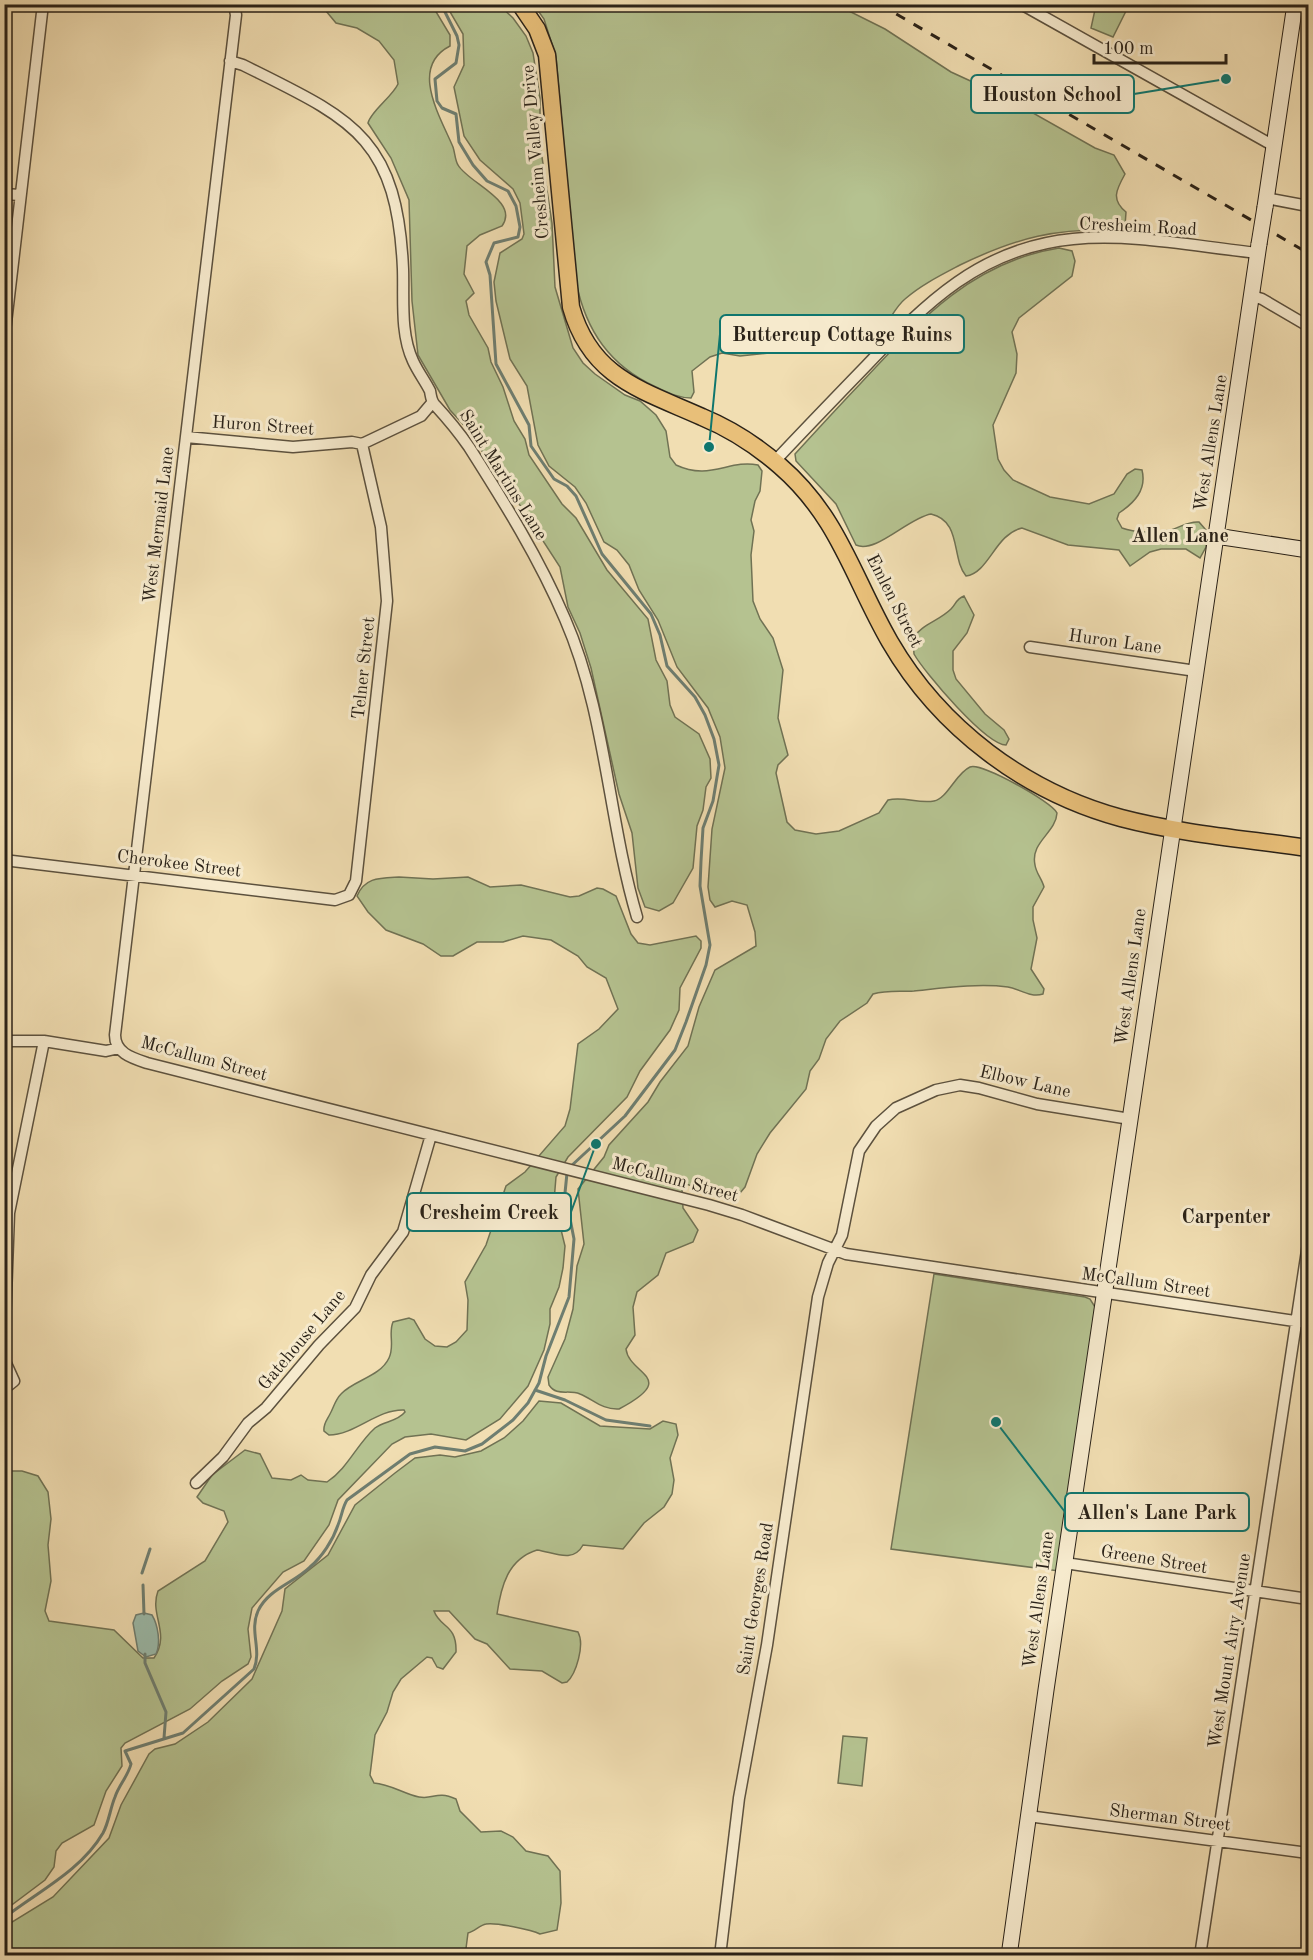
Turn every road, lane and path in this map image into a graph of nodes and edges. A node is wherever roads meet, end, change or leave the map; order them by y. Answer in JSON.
{"nodes":[{"id":1,"x":43,"y":4,"type":"edge"},
{"id":2,"x":234,"y":4,"type":"edge"},
{"id":3,"x":520,"y":4,"type":"edge"},
{"id":4,"x":1021,"y":4,"type":"edge"},
{"id":5,"x":1295,"y":4,"type":"edge"},
{"id":6,"x":230,"y":61,"type":"junction"},
{"id":7,"x":1274,"y":146,"type":"junction"},
{"id":8,"x":4,"y":194,"type":"edge"},
{"id":9,"x":20,"y":195,"type":"junction"},
{"id":10,"x":1266,"y":203,"type":"junction"},
{"id":11,"x":1308,"y":206,"type":"edge"},
{"id":12,"x":1259,"y":248,"type":"junction"},
{"id":13,"x":1252,"y":296,"type":"junction"},
{"id":14,"x":570,"y":303,"type":"joint"},
{"id":15,"x":1308,"y":326,"type":"edge"},
{"id":16,"x":4,"y":340,"type":"edge"},
{"id":17,"x":432,"y":403,"type":"junction"},
{"id":18,"x":186,"y":437,"type":"junction"},
{"id":19,"x":362,"y":444,"type":"junction"},
{"id":20,"x":775,"y":461,"type":"junction"},
{"id":21,"x":1216,"y":536,"type":"junction"},
{"id":22,"x":1308,"y":550,"type":"edge"},
{"id":23,"x":1030,"y":647,"type":"dead end"},
{"id":24,"x":1196,"y":671,"type":"junction"},
{"id":25,"x":1173,"y":828,"type":"junction"},
{"id":26,"x":1308,"y":848,"type":"edge"},
{"id":27,"x":4,"y":860,"type":"edge"},
{"id":28,"x":135,"y":876,"type":"junction"},
{"id":29,"x":349,"y":895,"type":"joint"},
{"id":30,"x":637,"y":917,"type":"dead end"},
{"id":31,"x":4,"y":1041,"type":"edge"},
{"id":32,"x":44,"y":1041,"type":"junction"},
{"id":33,"x":119,"y":1048,"type":"junction"},
{"id":34,"x":1130,"y":1119,"type":"junction"},
{"id":35,"x":431,"y":1135,"type":"junction"},
{"id":36,"x":1308,"y":1244,"type":"edge"},
{"id":37,"x":836,"y":1251,"type":"junction"},
{"id":38,"x":1104,"y":1293,"type":"junction"},
{"id":39,"x":1303,"y":1322,"type":"edge"},
{"id":40,"x":4,"y":1353,"type":"edge"},
{"id":41,"x":4,"y":1359,"type":"edge"},
{"id":42,"x":4,"y":1389,"type":"edge"},
{"id":43,"x":196,"y":1483,"type":"dead end"},
{"id":44,"x":1065,"y":1563,"type":"junction"},
{"id":45,"x":1256,"y":1591,"type":"junction"},
{"id":46,"x":1308,"y":1599,"type":"edge"},
{"id":47,"x":1028,"y":1816,"type":"junction"},
{"id":48,"x":1218,"y":1840,"type":"junction"},
{"id":49,"x":1308,"y":1853,"type":"edge"},
{"id":50,"x":720,"y":1956,"type":"edge"},
{"id":51,"x":1010,"y":1956,"type":"edge"},
{"id":52,"x":1200,"y":1956,"type":"edge"}],
"edges":[{"from":1,"to":9,"type":"street"},
{"from":2,"to":6,"type":"street","name":"West Mermaid Lane"},
{"from":3,"to":14,"type":"main road","name":"Cresheim Valley Drive"},
{"from":4,"to":7,"type":"street"},
{"from":5,"to":7,"type":"street","name":"West Allens Lane"},
{"from":6,"to":17,"type":"street","name":"Saint Martins Lane"},
{"from":6,"to":18,"type":"street","name":"West Mermaid Lane"},
{"from":7,"to":10,"type":"street","name":"West Allens Lane"},
{"from":8,"to":9,"type":"street"},
{"from":9,"to":16,"type":"street"},
{"from":10,"to":11,"type":"street"},
{"from":10,"to":12,"type":"street","name":"West Allens Lane","bridge":true},
{"from":12,"to":13,"type":"street","name":"West Allens Lane"},
{"from":12,"to":20,"type":"street","name":"Cresheim Road"},
{"from":13,"to":15,"type":"street"},
{"from":13,"to":21,"type":"street","name":"West Allens Lane"},
{"from":14,"to":20,"type":"main road","name":"Emlen Street"},
{"from":17,"to":19,"type":"street","name":"Huron Street"},
{"from":17,"to":30,"type":"street","name":"Saint Martins Lane"},
{"from":18,"to":19,"type":"street","name":"Huron Street"},
{"from":18,"to":28,"type":"street","name":"West Mermaid Lane"},
{"from":19,"to":29,"type":"street","name":"Telner Street"},
{"from":20,"to":25,"type":"main road","name":"Emlen Street"},
{"from":21,"to":22,"type":"street"},
{"from":21,"to":24,"type":"street","name":"West Allens Lane"},
{"from":23,"to":24,"type":"street","name":"Huron Lane"},
{"from":24,"to":25,"type":"street","name":"West Allens Lane"},
{"from":25,"to":26,"type":"main road","name":"Emlen Street"},
{"from":25,"to":34,"type":"street","name":"West Allens Lane"},
{"from":27,"to":28,"type":"street","name":"Cherokee Street"},
{"from":28,"to":29,"type":"street","name":"Cherokee Street"},
{"from":28,"to":33,"type":"street","name":"West Mermaid Lane"},
{"from":31,"to":32,"type":"street","name":"McCallum Street"},
{"from":32,"to":33,"type":"street","name":"McCallum Street"},
{"from":32,"to":40,"type":"street"},
{"from":33,"to":35,"type":"street","name":"McCallum Street"},
{"from":34,"to":37,"type":"street","name":"Elbow Lane"},
{"from":34,"to":38,"type":"street","name":"West Allens Lane"},
{"from":35,"to":37,"type":"street","name":"McCallum Street"},
{"from":35,"to":43,"type":"street","name":"Gatehouse Lane"},
{"from":36,"to":39,"type":"street","name":"West Mount Airy Avenue"},
{"from":37,"to":38,"type":"street","name":"McCallum Street"},
{"from":37,"to":50,"type":"street","name":"Saint Georges Road"},
{"from":38,"to":39,"type":"street","name":"McCallum Street"},
{"from":38,"to":44,"type":"street","name":"West Allens Lane"},
{"from":39,"to":45,"type":"street","name":"West Mount Airy Avenue"},
{"from":41,"to":42,"type":"street"},
{"from":44,"to":45,"type":"street","name":"Greene Street"},
{"from":44,"to":47,"type":"street","name":"West Allens Lane"},
{"from":45,"to":46,"type":"street","name":"Greene Street"},
{"from":45,"to":48,"type":"street","name":"West Mount Airy Avenue"},
{"from":47,"to":48,"type":"street","name":"Sherman Street"},
{"from":47,"to":51,"type":"street","name":"West Allens Lane"},
{"from":48,"to":49,"type":"street","name":"Sherman Street"},
{"from":48,"to":52,"type":"street","name":"West Mount Airy Avenue"}]}
